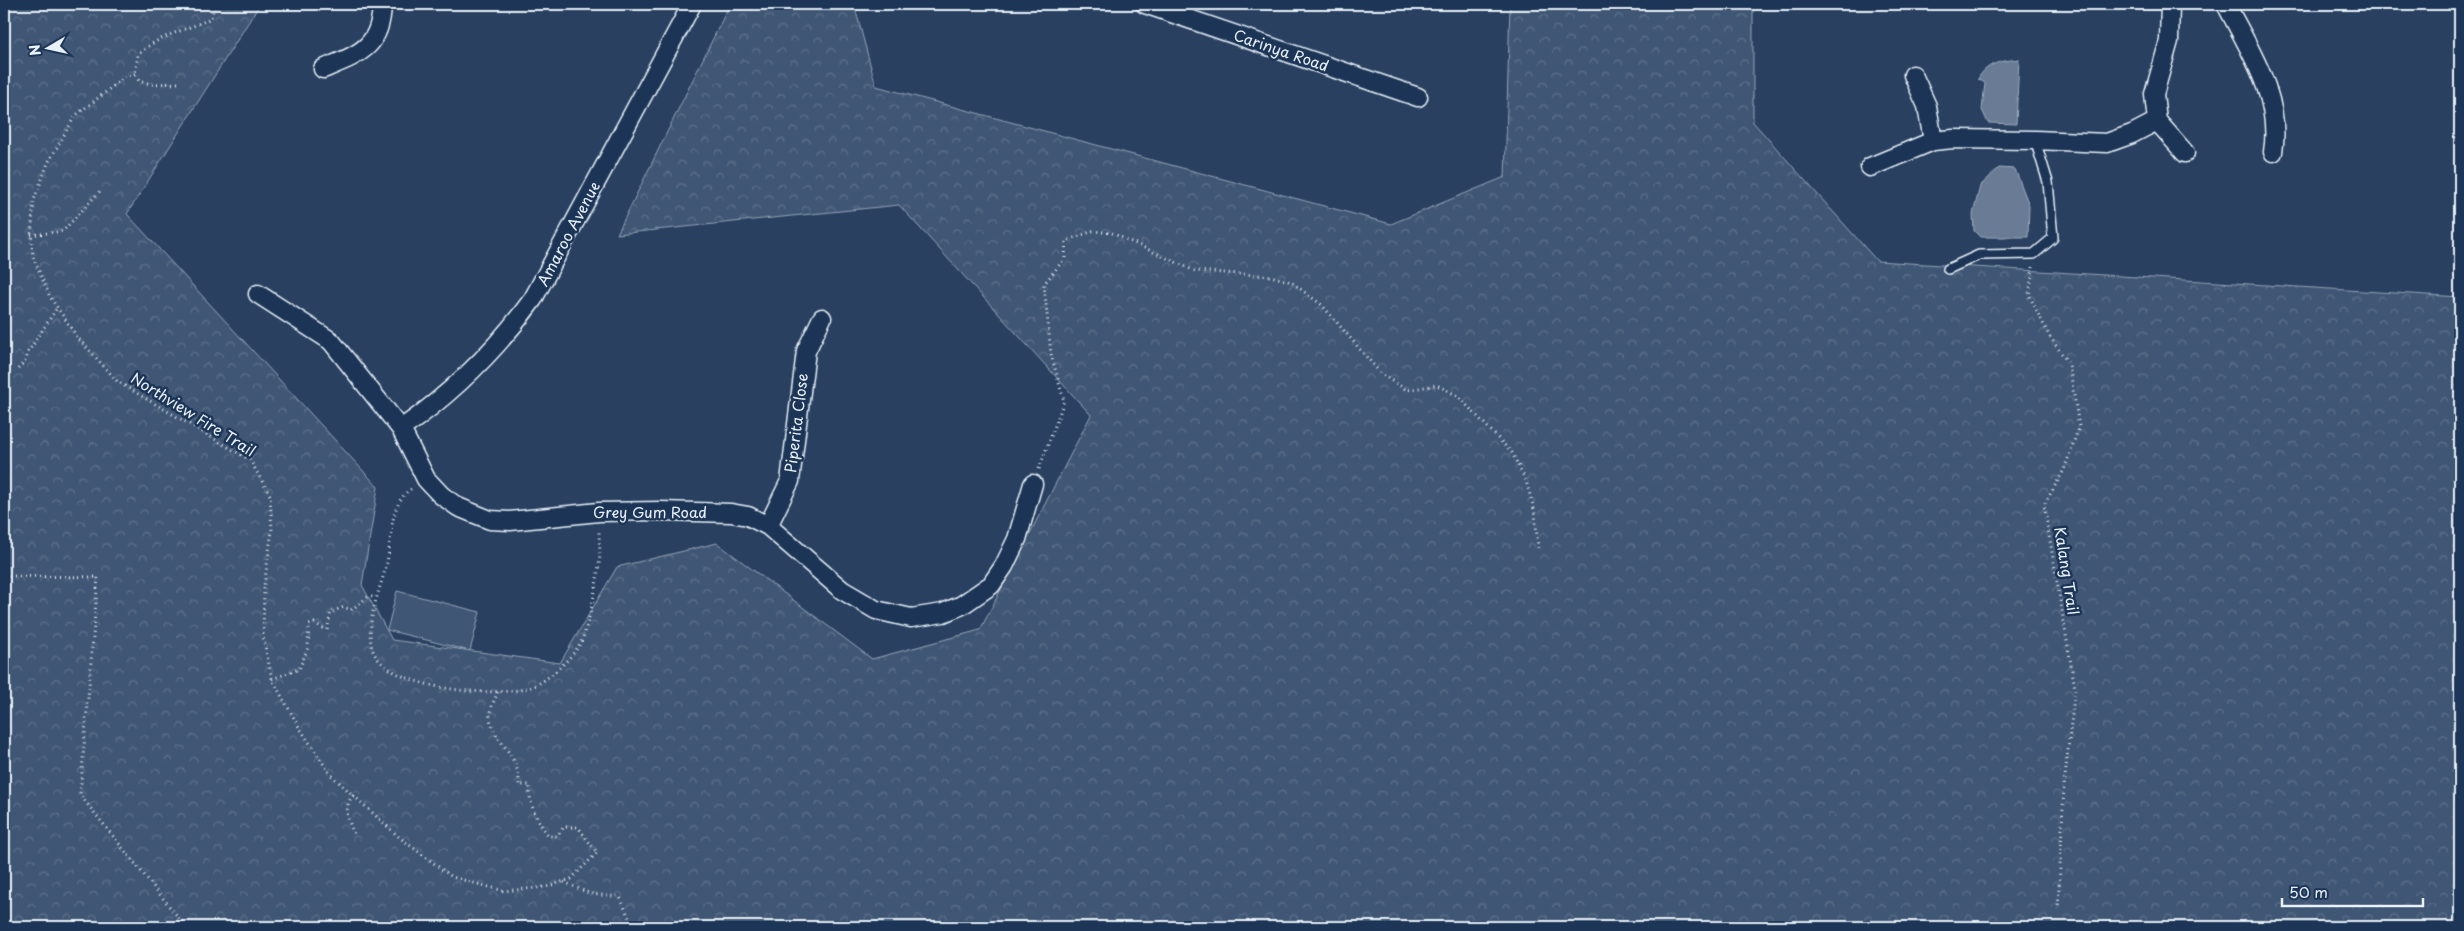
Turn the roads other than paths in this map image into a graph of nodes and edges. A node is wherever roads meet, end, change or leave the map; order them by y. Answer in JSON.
{"nodes":[{"id":1,"x":382,"y":4,"type":"edge"},
{"id":2,"x":692,"y":4,"type":"edge"},
{"id":3,"x":1144,"y":4,"type":"edge"},
{"id":4,"x":2170,"y":4,"type":"edge"},
{"id":5,"x":2226,"y":4,"type":"edge"},
{"id":6,"x":1190,"y":11,"type":"edge"},
{"id":7,"x":324,"y":69,"type":"dead end"},
{"id":8,"x":1913,"y":75,"type":"dead end"},
{"id":9,"x":1418,"y":97,"type":"dead end"},
{"id":10,"x":2157,"y":121,"type":"junction"},
{"id":11,"x":2035,"y":140,"type":"junction"},
{"id":12,"x":1933,"y":141,"type":"junction"},
{"id":13,"x":2274,"y":152,"type":"dead end"},
{"id":14,"x":2185,"y":153,"type":"dead end"},
{"id":15,"x":1870,"y":167,"type":"dead end"},
{"id":16,"x":1948,"y":269,"type":"dead end"},
{"id":17,"x":258,"y":294,"type":"dead end"},
{"id":18,"x":822,"y":318,"type":"dead end"},
{"id":19,"x":401,"y":429,"type":"junction"},
{"id":20,"x":1034,"y":484,"type":"road end"},
{"id":21,"x":768,"y":526,"type":"junction"}],
"edges":[{"from":1,"to":7,"type":"street"},
{"from":2,"to":19,"type":"street","name":"Amaroo Avenue"},
{"from":3,"to":6,"type":"street","name":"Carinya Road"},
{"from":4,"to":10,"type":"street"},
{"from":5,"to":13,"type":"street"},
{"from":6,"to":9,"type":"street","name":"Carinya Road"},
{"from":8,"to":12,"type":"street"},
{"from":10,"to":11,"type":"street"},
{"from":10,"to":14,"type":"street"},
{"from":11,"to":12,"type":"street"},
{"from":11,"to":16,"type":"lane"},
{"from":12,"to":15,"type":"street"},
{"from":17,"to":19,"type":"street","name":"Grey Gum Road"},
{"from":18,"to":21,"type":"street","name":"Piperita Close"},
{"from":19,"to":21,"type":"street","name":"Grey Gum Road"},
{"from":20,"to":21,"type":"street","name":"Grey Gum Road"}]}
